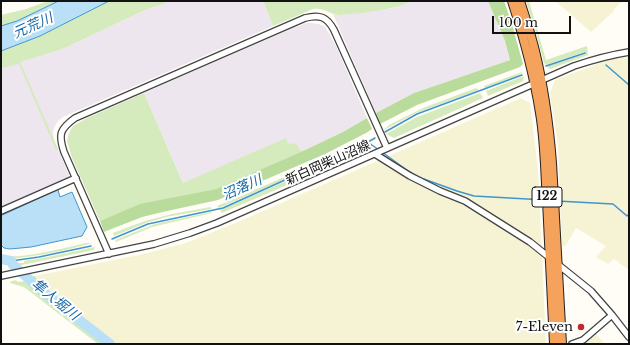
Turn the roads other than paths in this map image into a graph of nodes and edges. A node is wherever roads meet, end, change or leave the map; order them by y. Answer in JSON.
{"nodes":[{"id":1,"x":512,"y":1,"type":"edge"},
{"id":2,"x":520,"y":1,"type":"edge"},
{"id":3,"x":629,"y":52,"type":"edge"},
{"id":4,"x":538,"y":82,"type":"junction"},
{"id":5,"x":387,"y":148,"type":"junction"},
{"id":6,"x":375,"y":154,"type":"junction"},
{"id":7,"x":76,"y":178,"type":"junction"},
{"id":8,"x":1,"y":211,"type":"edge"},
{"id":9,"x":109,"y":254,"type":"junction"},
{"id":10,"x":550,"y":257,"type":"junction"},
{"id":11,"x":557,"y":263,"type":"junction"},
{"id":12,"x":4,"y":276,"type":"edge"},
{"id":13,"x":612,"y":316,"type":"junction"},
{"id":14,"x":629,"y":337,"type":"edge"},
{"id":15,"x":554,"y":344,"type":"edge"},
{"id":16,"x":562,"y":344,"type":"edge"},
{"id":17,"x":572,"y":344,"type":"edge"}],
"edges":[{"from":1,"to":4,"type":"highway","number":"122"},
{"from":2,"to":4,"type":"highway","number":"122"},
{"from":3,"to":4,"type":"street","name":"新白岡柴山沼線"},
{"from":4,"to":5,"type":"street","name":"新白岡柴山沼線"},
{"from":4,"to":10,"type":"highway","number":"122"},
{"from":4,"to":11,"type":"highway","number":"122"},
{"from":5,"to":6,"type":"street","name":"新白岡柴山沼線"},
{"from":5,"to":7,"type":"street"},
{"from":6,"to":9,"type":"street","name":"新白岡柴山沼線"},
{"from":6,"to":10,"type":"street"},
{"from":7,"to":8,"type":"street"},
{"from":7,"to":9,"type":"street"},
{"from":9,"to":12,"type":"street","name":"新白岡柴山沼線"},
{"from":10,"to":11,"type":"street"},
{"from":10,"to":15,"type":"highway","number":"122"},
{"from":11,"to":13,"type":"street"},
{"from":11,"to":16,"type":"highway","number":"122"},
{"from":13,"to":14,"type":"street"},
{"from":13,"to":17,"type":"street"}]}
